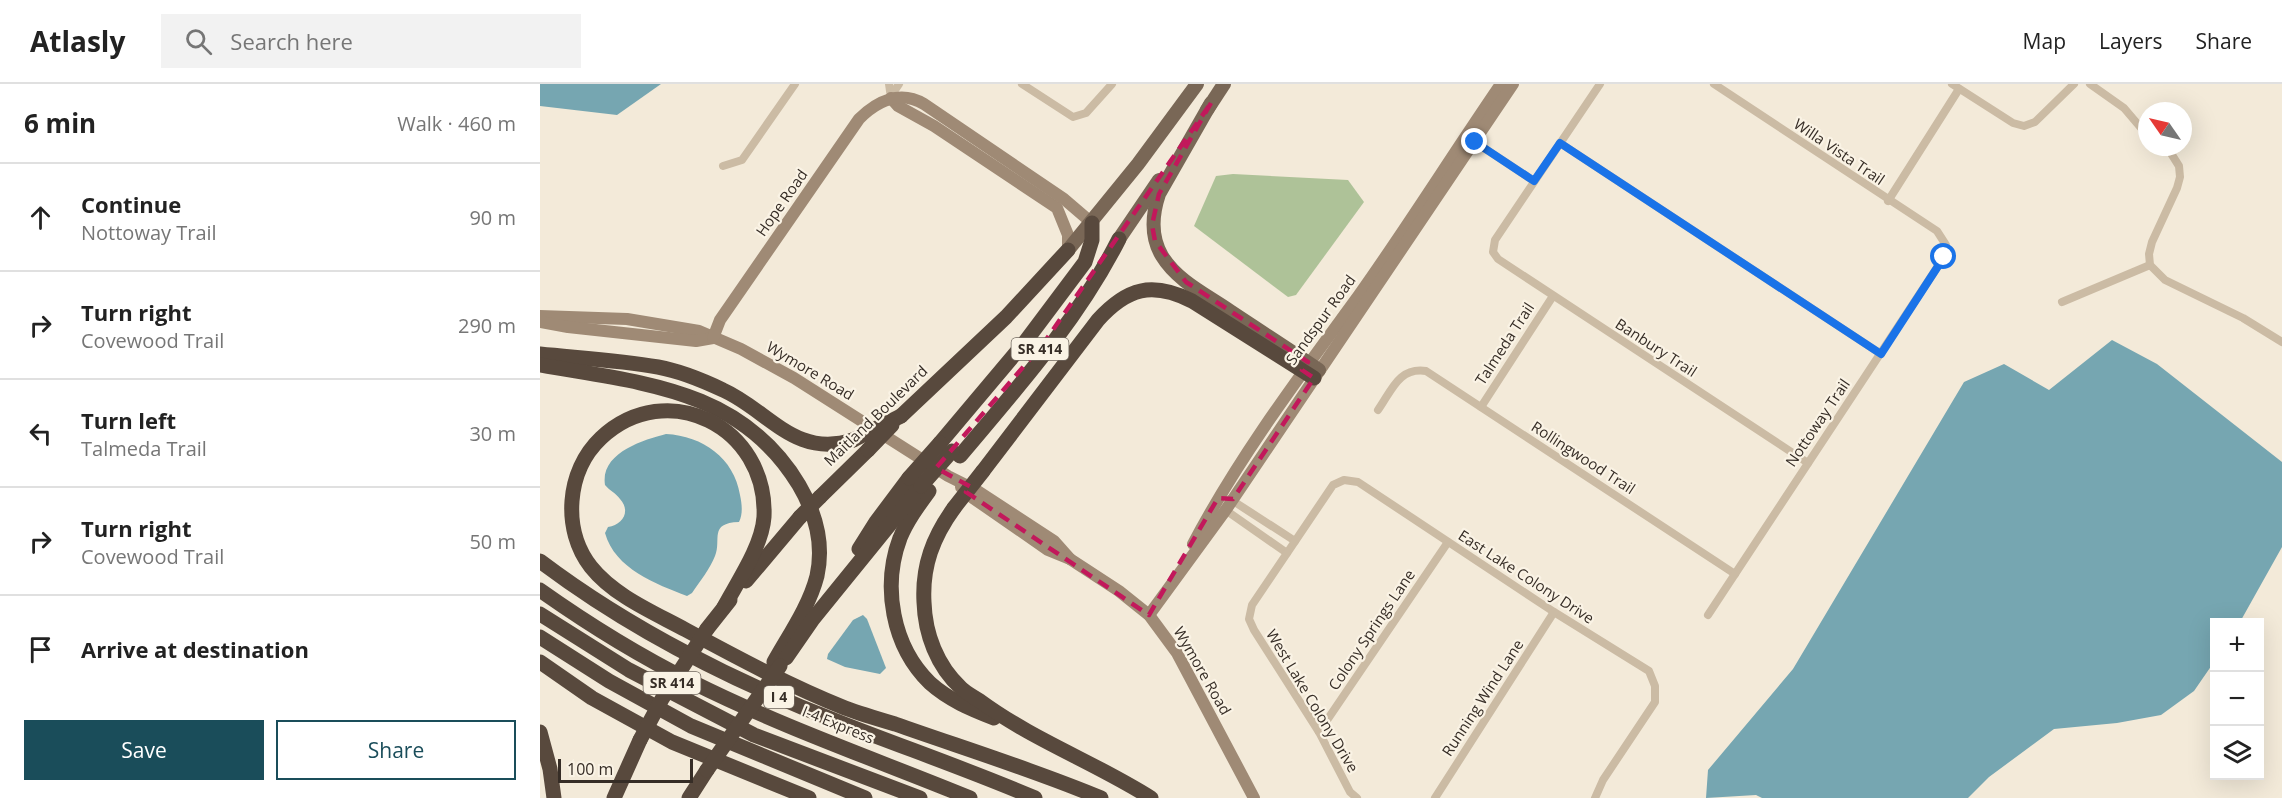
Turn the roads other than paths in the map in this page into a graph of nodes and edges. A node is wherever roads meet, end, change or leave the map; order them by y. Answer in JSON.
{"nodes":[{"id":1,"x":795,"y":84,"type":"edge"},
{"id":2,"x":889,"y":84,"type":"edge"},
{"id":3,"x":899,"y":84,"type":"edge"},
{"id":4,"x":1022,"y":84,"type":"edge"},
{"id":5,"x":1112,"y":84,"type":"edge"},
{"id":6,"x":1197,"y":84,"type":"edge"},
{"id":7,"x":1224,"y":84,"type":"edge"},
{"id":8,"x":1501,"y":84,"type":"edge"},
{"id":9,"x":1513,"y":84,"type":"edge"},
{"id":10,"x":1600,"y":84,"type":"edge"},
{"id":11,"x":1714,"y":84,"type":"edge"},
{"id":12,"x":2074,"y":84,"type":"edge"},
{"id":13,"x":2090,"y":84,"type":"edge"},
{"id":14,"x":1956,"y":86,"type":"edge"},
{"id":15,"x":891,"y":97,"type":"junction"},
{"id":16,"x":1211,"y":103,"type":"junction"},
{"id":17,"x":2138,"y":124,"type":"edge"},
{"id":18,"x":1470,"y":139,"type":"junction"},
{"id":19,"x":1560,"y":143,"type":"junction"},
{"id":20,"x":2173,"y":156,"type":"edge"},
{"id":21,"x":723,"y":166,"type":"dead end"},
{"id":22,"x":1534,"y":181,"type":"junction"},
{"id":23,"x":1888,"y":201,"type":"junction"},
{"id":24,"x":1092,"y":223,"type":"junction"},
{"id":25,"x":1119,"y":239,"type":"joint"},
{"id":26,"x":1946,"y":245,"type":"joint"},
{"id":27,"x":1068,"y":250,"type":"junction"},
{"id":28,"x":2150,"y":265,"type":"junction"},
{"id":29,"x":1553,"y":296,"type":"junction"},
{"id":30,"x":2062,"y":302,"type":"dead end"},
{"id":31,"x":540,"y":316,"type":"edge"},
{"id":32,"x":540,"y":322,"type":"edge"},
{"id":33,"x":713,"y":338,"type":"junction"},
{"id":34,"x":2282,"y":342,"type":"edge"},
{"id":35,"x":540,"y":354,"type":"edge"},
{"id":36,"x":1881,"y":354,"type":"junction"},
{"id":37,"x":540,"y":365,"type":"edge"},
{"id":38,"x":1311,"y":370,"type":"junction"},
{"id":39,"x":1480,"y":406,"type":"junction"},
{"id":40,"x":1378,"y":410,"type":"dead end"},
{"id":41,"x":901,"y":416,"type":"junction"},
{"id":42,"x":950,"y":450,"type":"junction"},
{"id":43,"x":1808,"y":463,"type":"junction"},
{"id":44,"x":920,"y":485,"type":"junction"},
{"id":45,"x":1218,"y":498,"type":"junction"},
{"id":46,"x":1233,"y":499,"type":"junction"},
{"id":47,"x":1225,"y":511,"type":"junction"},
{"id":48,"x":1258,"y":516,"type":"junction"},
{"id":49,"x":1250,"y":528,"type":"junction"},
{"id":50,"x":1295,"y":541,"type":"junction"},
{"id":51,"x":1448,"y":542,"type":"junction"},
{"id":52,"x":1287,"y":553,"type":"junction"},
{"id":53,"x":540,"y":561,"type":"edge"},
{"id":54,"x":1735,"y":574,"type":"junction"},
{"id":55,"x":1174,"y":579,"type":"junction"},
{"id":56,"x":540,"y":590,"type":"edge"},
{"id":57,"x":724,"y":607,"type":"junction"},
{"id":58,"x":1554,"y":612,"type":"junction"},
{"id":59,"x":540,"y":614,"type":"edge"},
{"id":60,"x":1149,"y":615,"type":"junction"},
{"id":61,"x":1708,"y":615,"type":"dead end"},
{"id":62,"x":540,"y":637,"type":"edge"},
{"id":63,"x":540,"y":662,"type":"edge"},
{"id":64,"x":777,"y":664,"type":"junction"},
{"id":65,"x":1025,"y":730,"type":"junction"},
{"id":66,"x":540,"y":732,"type":"edge"},
{"id":67,"x":1319,"y":732,"type":"junction"},
{"id":68,"x":615,"y":796,"type":"edge"},
{"id":69,"x":554,"y":798,"type":"edge"},
{"id":70,"x":688,"y":798,"type":"edge"},
{"id":71,"x":809,"y":798,"type":"edge"},
{"id":72,"x":865,"y":798,"type":"edge"},
{"id":73,"x":920,"y":798,"type":"edge"},
{"id":74,"x":970,"y":798,"type":"edge"},
{"id":75,"x":1035,"y":798,"type":"edge"},
{"id":76,"x":1101,"y":798,"type":"edge"},
{"id":77,"x":1151,"y":798,"type":"edge"},
{"id":78,"x":1254,"y":798,"type":"edge"},
{"id":79,"x":1357,"y":798,"type":"edge"},
{"id":80,"x":1435,"y":798,"type":"edge"},
{"id":81,"x":1595,"y":798,"type":"edge"}],
"edges":[{"from":1,"to":21,"type":"street"},
{"from":2,"to":15,"type":"street"},
{"from":3,"to":15,"type":"street"},
{"from":4,"to":5,"type":"street"},
{"from":6,"to":24,"type":"main road","name":"Maitland Boulevard","number":"SR 414"},
{"from":7,"to":16,"type":"main road","number":"SR 414"},
{"from":8,"to":18,"type":"main road","name":"Sandspur Road"},
{"from":9,"to":18,"type":"main road"},
{"from":10,"to":19,"type":"street"},
{"from":11,"to":23,"type":"street","name":"Willa Vista Trail"},
{"from":12,"to":14,"type":"street"},
{"from":13,"to":17,"type":"street"},
{"from":14,"to":23,"type":"street"},
{"from":15,"to":24,"type":"main road"},
{"from":15,"to":27,"type":"main road"},
{"from":15,"to":33,"type":"main road","name":"Hope Road"},
{"from":16,"to":25,"type":"main road","number":"SR 414"},
{"from":16,"to":38,"type":"main road"},
{"from":18,"to":22,"type":"street"},
{"from":18,"to":38,"type":"main road","name":"Sandspur Road"},
{"from":18,"to":38,"type":"main road","name":"Sandspur Road"},
{"from":19,"to":22,"type":"street"},
{"from":19,"to":36,"type":"street"},
{"from":20,"to":28,"type":"street"},
{"from":22,"to":29,"type":"street","name":"Banbury Trail"},
{"from":23,"to":26,"type":"street","name":"Willa Vista Trail"},
{"from":24,"to":27,"type":"main road","name":"Maitland Boulevard","number":"SR 414"},
{"from":24,"to":42,"type":"highway"},
{"from":25,"to":42,"type":"highway","number":"SR 414"},
{"from":26,"to":36,"type":"street","name":"Nottoway Trail"},
{"from":27,"to":41,"type":"highway","name":"Maitland Boulevard","number":"SR 414"},
{"from":28,"to":30,"type":"street"},
{"from":28,"to":34,"type":"street"},
{"from":29,"to":39,"type":"street","name":"Talmeda Trail"},
{"from":29,"to":43,"type":"street","name":"Banbury Trail"},
{"from":31,"to":33,"type":"main road","name":"Wymore Road"},
{"from":32,"to":33,"type":"main road","name":"Wymore Road"},
{"from":33,"to":60,"type":"main road","name":"Wymore Road"},
{"from":35,"to":41,"type":"highway","bridge":true},
{"from":36,"to":43,"type":"street","name":"Nottoway Trail"},
{"from":37,"to":64,"type":"highway"},
{"from":38,"to":45,"type":"main road","name":"Sandspur Road"},
{"from":38,"to":46,"type":"main road","name":"Sandspur Road"},
{"from":38,"to":65,"type":"highway","bridge":true},
{"from":39,"to":40,"type":"street","name":"Rollingwood Trail"},
{"from":39,"to":54,"type":"street","name":"Rollingwood Trail"},
{"from":41,"to":57,"type":"highway","name":"Maitland Boulevard","number":"SR 414","bridge":true},
{"from":42,"to":44,"type":"highway","number":"SR 414","bridge":true},
{"from":43,"to":54,"type":"street","name":"Nottoway Trail"},
{"from":44,"to":64,"type":"highway","number":"SR 414"},
{"from":44,"to":65,"type":"highway"},
{"from":45,"to":46,"type":"street"},
{"from":45,"to":47,"type":"street"},
{"from":45,"to":55,"type":"main road","name":"Sandspur Road"},
{"from":46,"to":47,"type":"main road","name":"Sandspur Road"},
{"from":46,"to":48,"type":"street"},
{"from":47,"to":49,"type":"street"},
{"from":47,"to":55,"type":"main road","name":"Sandspur Road"},
{"from":48,"to":49,"type":"street"},
{"from":48,"to":50,"type":"street"},
{"from":49,"to":52,"type":"street"},
{"from":50,"to":51,"type":"street","name":"East Lake Colony Drive"},
{"from":50,"to":52,"type":"street","name":"East Lake Colony Drive"},
{"from":51,"to":58,"type":"street","name":"East Lake Colony Drive"},
{"from":51,"to":67,"type":"street","name":"Colony Springs Lane"},
{"from":52,"to":67,"type":"street","name":"West Lake Colony Drive"},
{"from":53,"to":75,"type":"highway","number":"I 4"},
{"from":54,"to":61,"type":"street","name":"Nottoway Trail"},
{"from":55,"to":60,"type":"main road","name":"Sandspur Road"},
{"from":56,"to":74,"type":"highway","name":"I-4 Express"},
{"from":57,"to":68,"type":"highway","name":"Maitland Boulevard","number":"SR 414","bridge":true},
{"from":57,"to":76,"type":"highway"},
{"from":58,"to":80,"type":"street","name":"Running Wind Lane"},
{"from":58,"to":81,"type":"street","name":"East Lake Colony Drive"},
{"from":59,"to":73,"type":"highway"},
{"from":60,"to":78,"type":"main road","name":"Wymore Road"},
{"from":62,"to":72,"type":"highway"},
{"from":63,"to":71,"type":"highway"},
{"from":64,"to":70,"type":"highway","number":"SR 414","bridge":true},
{"from":65,"to":77,"type":"highway"},
{"from":66,"to":69,"type":"highway"},
{"from":67,"to":79,"type":"street","name":"West Lake Colony Drive"}]}
